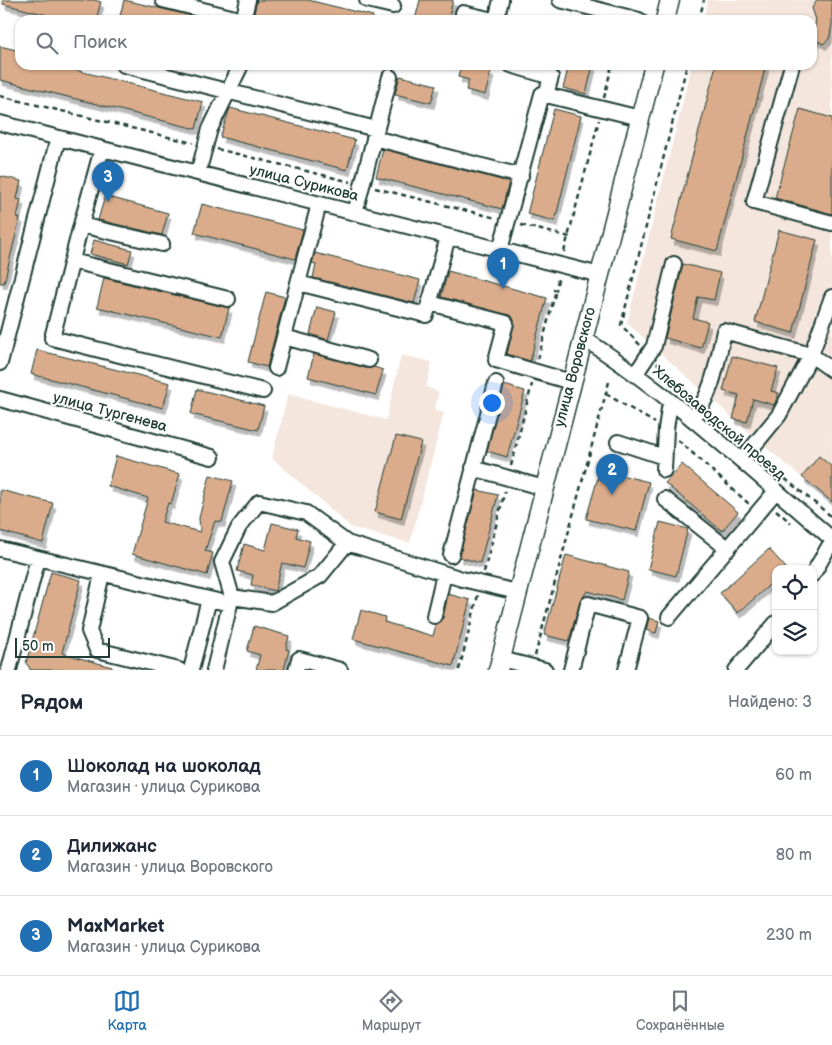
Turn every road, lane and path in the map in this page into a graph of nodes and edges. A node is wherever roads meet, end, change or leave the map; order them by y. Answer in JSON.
{"nodes":[{"id":1,"x":163,"y":0,"type":"edge"},
{"id":2,"x":248,"y":0,"type":"edge"},
{"id":3,"x":367,"y":0,"type":"edge"},
{"id":4,"x":501,"y":0,"type":"edge"},
{"id":5,"x":560,"y":0,"type":"edge"},
{"id":6,"x":670,"y":0,"type":"edge"},
{"id":7,"x":704,"y":0,"type":"edge"},
{"id":8,"x":576,"y":2,"type":"edge"},
{"id":9,"x":393,"y":6,"type":"dead end"},
{"id":10,"x":463,"y":11,"type":"edge"},
{"id":11,"x":223,"y":15,"type":"edge"},
{"id":12,"x":244,"y":15,"type":"edge"},
{"id":13,"x":477,"y":15,"type":"edge"},
{"id":14,"x":496,"y":15,"type":"edge"},
{"id":15,"x":621,"y":15,"type":"edge"},
{"id":16,"x":666,"y":15,"type":"edge"},
{"id":17,"x":700,"y":15,"type":"edge"},
{"id":18,"x":143,"y":70,"type":"edge"},
{"id":19,"x":239,"y":70,"type":"edge"},
{"id":20,"x":528,"y":70,"type":"edge"},
{"id":21,"x":611,"y":70,"type":"edge"},
{"id":22,"x":653,"y":70,"type":"edge"},
{"id":23,"x":687,"y":70,"type":"edge"},
{"id":24,"x":791,"y":70,"type":"edge"},
{"id":25,"x":390,"y":76,"type":"dead end"},
{"id":26,"x":229,"y":92,"type":"junction"},
{"id":27,"x":546,"y":95,"type":"junction"},
{"id":28,"x":0,"y":96,"type":"edge"},
{"id":29,"x":602,"y":109,"type":"junction"},
{"id":30,"x":640,"y":118,"type":"junction"},
{"id":31,"x":0,"y":123,"type":"edge"},
{"id":32,"x":375,"y":134,"type":"junction"},
{"id":33,"x":58,"y":138,"type":"junction"},
{"id":34,"x":205,"y":146,"type":"junction"},
{"id":35,"x":102,"y":149,"type":"junction"},
{"id":36,"x":198,"y":173,"type":"junction"},
{"id":37,"x":522,"y":176,"type":"junction"},
{"id":38,"x":362,"y":185,"type":"junction"},
{"id":39,"x":319,"y":204,"type":"junction"},
{"id":40,"x":355,"y":213,"type":"junction"},
{"id":41,"x":508,"y":221,"type":"junction"},
{"id":42,"x":832,"y":223,"type":"edge"},
{"id":43,"x":82,"y":225,"type":"junction"},
{"id":44,"x":448,"y":236,"type":"junction"},
{"id":45,"x":570,"y":237,"type":"junction"},
{"id":46,"x":162,"y":244,"type":"dead end"},
{"id":47,"x":500,"y":250,"type":"junction"},
{"id":48,"x":564,"y":253,"type":"dead end"},
{"id":49,"x":72,"y":261,"type":"junction"},
{"id":50,"x":674,"y":264,"type":"dead end"},
{"id":51,"x":600,"y":275,"type":"junction"},
{"id":52,"x":558,"y":279,"type":"dead end"},
{"id":53,"x":298,"y":283,"type":"junction"},
{"id":54,"x":553,"y":290,"type":"dead end"},
{"id":55,"x":832,"y":297,"type":"edge"},
{"id":56,"x":228,"y":299,"type":"dead end"},
{"id":57,"x":430,"y":303,"type":"junction"},
{"id":58,"x":284,"y":337,"type":"junction"},
{"id":59,"x":582,"y":338,"type":"junction"},
{"id":60,"x":811,"y":355,"type":"junction"},
{"id":61,"x":649,"y":356,"type":"junction"},
{"id":62,"x":369,"y":360,"type":"dead end"},
{"id":63,"x":0,"y":363,"type":"edge"},
{"id":64,"x":276,"y":368,"type":"dead end"},
{"id":65,"x":832,"y":370,"type":"edge"},
{"id":66,"x":635,"y":375,"type":"junction"},
{"id":67,"x":571,"y":382,"type":"junction"},
{"id":68,"x":609,"y":382,"type":"dead end"},
{"id":69,"x":496,"y":383,"type":"dead end"},
{"id":70,"x":264,"y":391,"type":"dead end"},
{"id":71,"x":606,"y":394,"type":"junction"},
{"id":72,"x":0,"y":399,"type":"edge"},
{"id":73,"x":670,"y":402,"type":"junction"},
{"id":74,"x":703,"y":406,"type":"junction"},
{"id":75,"x":692,"y":419,"type":"junction"},
{"id":76,"x":666,"y":429,"type":"junction"},
{"id":77,"x":618,"y":442,"type":"dead end"},
{"id":78,"x":747,"y":455,"type":"junction"},
{"id":79,"x":212,"y":457,"type":"dead end"},
{"id":80,"x":473,"y":468,"type":"junction"},
{"id":81,"x":776,"y":471,"type":"dead end"},
{"id":82,"x":544,"y":488,"type":"junction"},
{"id":83,"x":776,"y":491,"type":"junction"},
{"id":84,"x":665,"y":499,"type":"dead end"},
{"id":85,"x":767,"y":502,"type":"junction"},
{"id":86,"x":832,"y":517,"type":"edge"},
{"id":87,"x":796,"y":527,"type":"dead end"},
{"id":88,"x":832,"y":540,"type":"edge"},
{"id":89,"x":347,"y":543,"type":"junction"},
{"id":90,"x":0,"y":549,"type":"edge"},
{"id":91,"x":728,"y":549,"type":"junction"},
{"id":92,"x":451,"y":555,"type":"dead end"},
{"id":93,"x":38,"y":558,"type":"junction"},
{"id":94,"x":817,"y":567,"type":"edge"},
{"id":95,"x":102,"y":574,"type":"junction"},
{"id":96,"x":444,"y":574,"type":"junction"},
{"id":97,"x":517,"y":592,"type":"junction"},
{"id":98,"x":209,"y":598,"type":"junction"},
{"id":99,"x":434,"y":616,"type":"dead end"},
{"id":100,"x":669,"y":617,"type":"dead end"},
{"id":101,"x":772,"y":628,"type":"edge"},
{"id":102,"x":499,"y":665,"type":"edge"},
{"id":103,"x":538,"y":668,"type":"edge"},
{"id":104,"x":9,"y":670,"type":"edge"},
{"id":105,"x":179,"y":670,"type":"edge"},
{"id":106,"x":191,"y":670,"type":"edge"},
{"id":107,"x":214,"y":670,"type":"edge"},
{"id":108,"x":296,"y":670,"type":"edge"},
{"id":109,"x":340,"y":670,"type":"edge"},
{"id":110,"x":571,"y":670,"type":"edge"},
{"id":111,"x":626,"y":670,"type":"edge"},
{"id":112,"x":736,"y":670,"type":"edge"}],
"edges":[{"from":1,"to":11,"type":"street"},
{"from":2,"to":12,"type":"street"},
{"from":3,"to":9,"type":"street"},
{"from":4,"to":14,"type":"street"},
{"from":5,"to":8,"type":"street"},
{"from":6,"to":16,"type":"main road"},
{"from":7,"to":17,"type":"path"},
{"from":8,"to":15,"type":"street"},
{"from":10,"to":13,"type":"street"},
{"from":18,"to":26,"type":"street"},
{"from":19,"to":26,"type":"street"},
{"from":20,"to":27,"type":"street"},
{"from":21,"to":29,"type":"path"},
{"from":22,"to":30,"type":"main road","name":"улица Воровского"},
{"from":23,"to":61,"type":"path"},
{"from":24,"to":42,"type":"street"},
{"from":25,"to":32,"type":"street"},
{"from":26,"to":32,"type":"street"},
{"from":26,"to":34,"type":"street"},
{"from":27,"to":29,"type":"street"},
{"from":27,"to":37,"type":"street"},
{"from":28,"to":34,"type":"path"},
{"from":29,"to":30,"type":"street"},
{"from":29,"to":45,"type":"path"},
{"from":30,"to":51,"type":"main road","name":"улица Воровского"},
{"from":31,"to":33,"type":"street","name":"улица Сурикова"},
{"from":32,"to":37,"type":"street"},
{"from":32,"to":38,"type":"street"},
{"from":33,"to":35,"type":"street","name":"улица Сурикова"},
{"from":33,"to":63,"type":"street"},
{"from":34,"to":36,"type":"street"},
{"from":34,"to":38,"type":"path"},
{"from":35,"to":36,"type":"street","name":"улица Сурикова"},
{"from":35,"to":43,"type":"street"},
{"from":36,"to":39,"type":"street","name":"улица Сурикова"},
{"from":37,"to":41,"type":"street"},
{"from":38,"to":40,"type":"street"},
{"from":38,"to":41,"type":"path"},
{"from":39,"to":40,"type":"street","name":"улица Сурикова"},
{"from":39,"to":53,"type":"street"},
{"from":40,"to":44,"type":"street","name":"улица Сурикова"},
{"from":41,"to":45,"type":"path"},
{"from":41,"to":47,"type":"street"},
{"from":43,"to":46,"type":"street"},
{"from":43,"to":49,"type":"street"},
{"from":44,"to":47,"type":"street","name":"улица Сурикова"},
{"from":44,"to":57,"type":"street"},
{"from":45,"to":48,"type":"path"},
{"from":47,"to":51,"type":"street","name":"улица Сурикова"},
{"from":49,"to":56,"type":"street"},
{"from":49,"to":70,"type":"street"},
{"from":50,"to":61,"type":"street"},
{"from":51,"to":59,"type":"main road","name":"улица Воровского"},
{"from":52,"to":54,"type":"path"},
{"from":53,"to":57,"type":"street"},
{"from":53,"to":58,"type":"street"},
{"from":55,"to":60,"type":"street"},
{"from":57,"to":67,"type":"street"},
{"from":58,"to":62,"type":"street"},
{"from":58,"to":64,"type":"street"},
{"from":59,"to":66,"type":"street","name":"Хлебозаводской проезд"},
{"from":59,"to":67,"type":"main road","name":"улица Воровского"},
{"from":60,"to":65,"type":"street"},
{"from":60,"to":74,"type":"street"},
{"from":60,"to":78,"type":"street"},
{"from":61,"to":66,"type":"street"},
{"from":61,"to":74,"type":"path"},
{"from":66,"to":73,"type":"street","name":"Хлебозаводской проезд"},
{"from":67,"to":82,"type":"main road","name":"улица Воровского"},
{"from":68,"to":71,"type":"path"},
{"from":69,"to":80,"type":"street"},
{"from":71,"to":76,"type":"path"},
{"from":71,"to":103,"type":"path"},
{"from":72,"to":79,"type":"street","name":"улица Тургенева"},
{"from":73,"to":75,"type":"street","name":"Хлебозаводской проезд"},
{"from":73,"to":76,"type":"street"},
{"from":74,"to":75,"type":"street"},
{"from":74,"to":78,"type":"path"},
{"from":75,"to":78,"type":"street","name":"Хлебозаводской проезд"},
{"from":76,"to":77,"type":"street"},
{"from":76,"to":85,"type":"path"},
{"from":78,"to":83,"type":"street","name":"Хлебозаводской проезд"},
{"from":80,"to":82,"type":"street"},
{"from":80,"to":92,"type":"street"},
{"from":81,"to":86,"type":"path"},
{"from":82,"to":97,"type":"main road","name":"улица Воровского"},
{"from":83,"to":85,"type":"street"},
{"from":83,"to":88,"type":"street","name":"Хлебозаводской проезд"},
{"from":84,"to":91,"type":"street"},
{"from":85,"to":87,"type":"path"},
{"from":85,"to":91,"type":"street"},
{"from":88,"to":94,"type":"street"},
{"from":89,"to":89,"type":"street"},
{"from":89,"to":96,"type":"street"},
{"from":90,"to":93,"type":"street"},
{"from":91,"to":100,"type":"street"},
{"from":93,"to":95,"type":"street"},
{"from":93,"to":104,"type":"street"},
{"from":95,"to":98,"type":"street"},
{"from":95,"to":105,"type":"street"},
{"from":96,"to":97,"type":"street"},
{"from":96,"to":99,"type":"street"},
{"from":97,"to":102,"type":"main road","name":"улица Воровского"},
{"from":98,"to":106,"type":"street"},
{"from":98,"to":107,"type":"street"},
{"from":101,"to":112,"type":"street"},
{"from":102,"to":103,"type":"street"},
{"from":108,"to":109,"type":"street"},
{"from":110,"to":111,"type":"street"}]}
